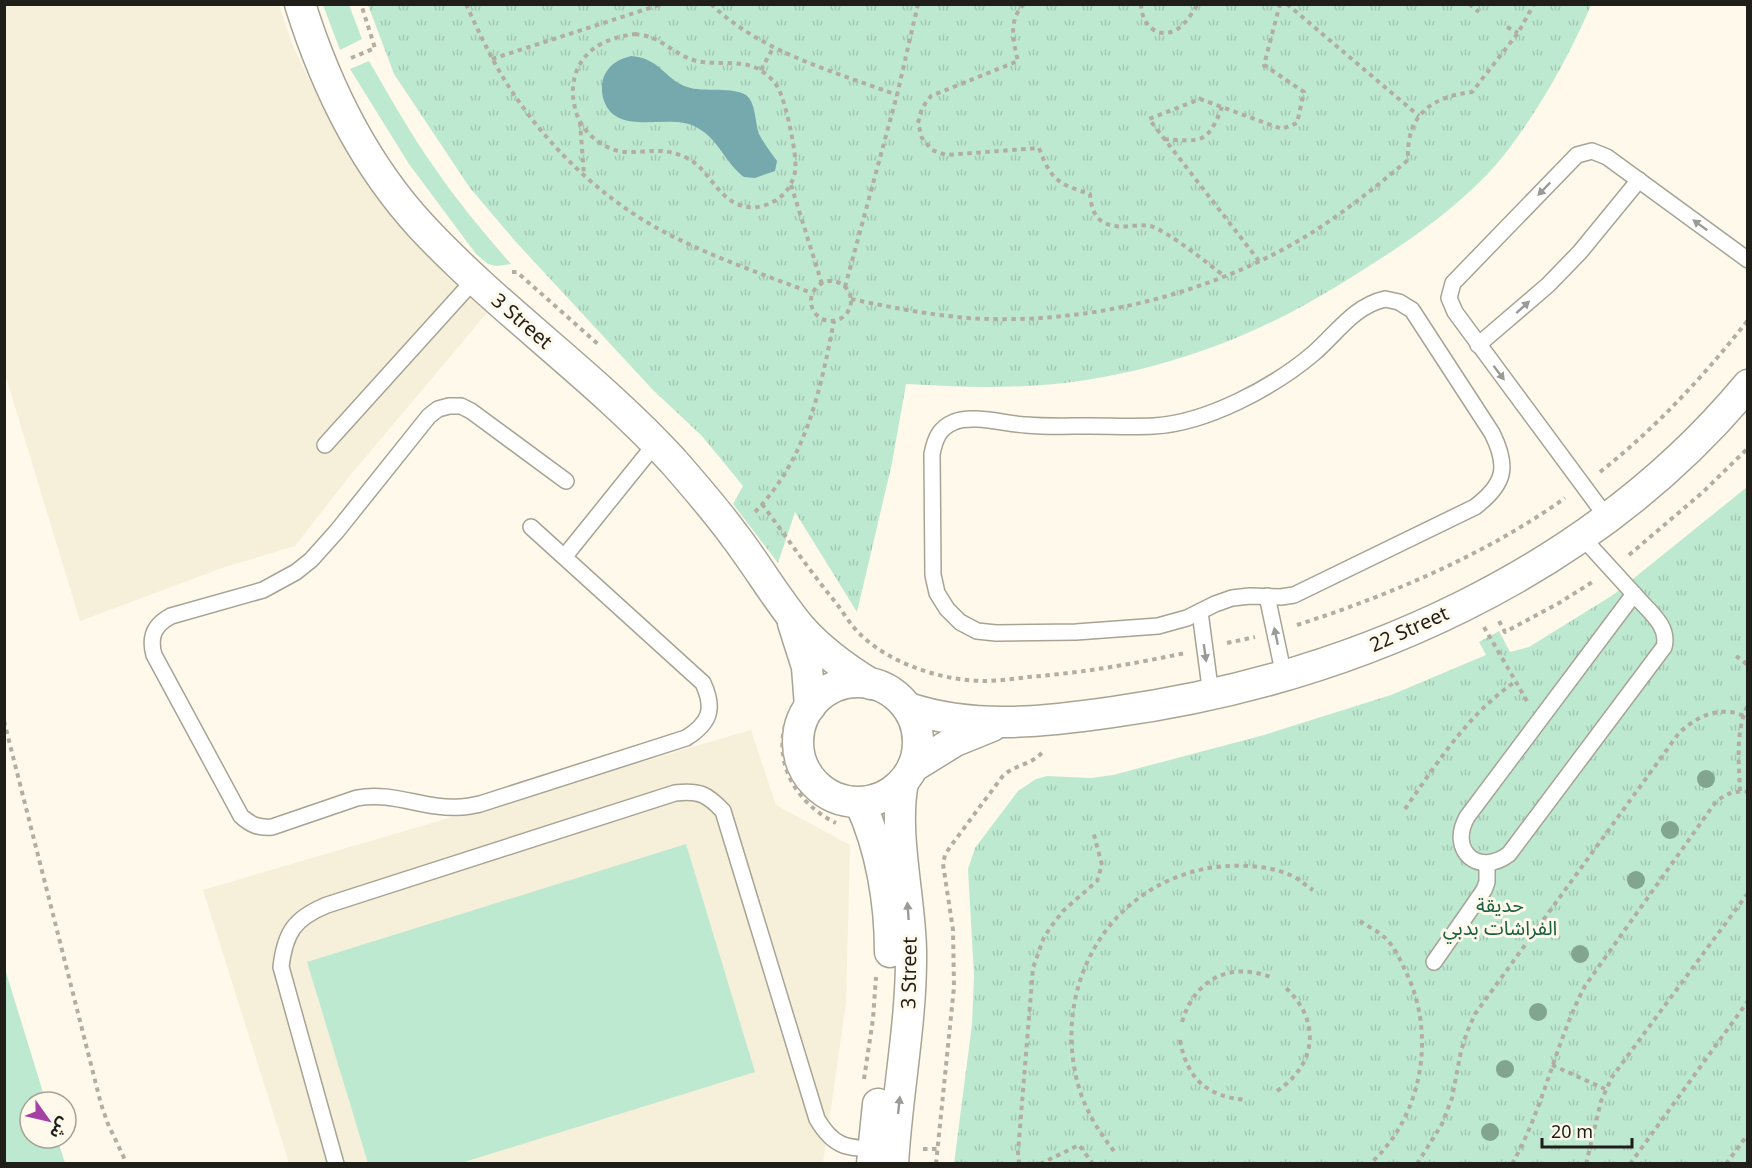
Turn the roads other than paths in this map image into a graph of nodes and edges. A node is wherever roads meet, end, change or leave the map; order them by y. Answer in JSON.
{"nodes":[{"id":1,"x":300,"y":4,"type":"edge"},
{"id":2,"x":1639,"y":180,"type":"junction"},
{"id":3,"x":1748,"y":260,"type":"edge"},
{"id":4,"x":475,"y":279,"type":"junction"},
{"id":5,"x":1478,"y":345,"type":"junction"},
{"id":6,"x":1748,"y":385,"type":"edge"},
{"id":7,"x":656,"y":443,"type":"junction"},
{"id":8,"x":326,"y":445,"type":"dead end"},
{"id":9,"x":566,"y":481,"type":"dead end"},
{"id":10,"x":1608,"y":519,"type":"junction"},
{"id":11,"x":531,"y":527,"type":"dead end"},
{"id":12,"x":1582,"y":537,"type":"junction"},
{"id":13,"x":565,"y":556,"type":"junction"},
{"id":14,"x":1634,"y":594,"type":"junction"},
{"id":15,"x":1268,"y":596,"type":"junction"},
{"id":16,"x":786,"y":609,"type":"junction"},
{"id":17,"x":1200,"y":612,"type":"junction"},
{"id":18,"x":1284,"y":676,"type":"junction"},
{"id":19,"x":871,"y":684,"type":"junction"},
{"id":20,"x":1211,"y":695,"type":"junction"},
{"id":21,"x":908,"y":708,"type":"junction"},
{"id":22,"x":798,"y":714,"type":"junction"},
{"id":23,"x":1000,"y":723,"type":"junction"},
{"id":24,"x":908,"y":774,"type":"junction"},
{"id":25,"x":860,"y":802,"type":"junction"},
{"id":26,"x":1487,"y":864,"type":"junction"},
{"id":27,"x":1434,"y":963,"type":"dead end"},
{"id":28,"x":883,"y":1157,"type":"edge"},
{"id":29,"x":336,"y":1164,"type":"edge"}],
"edges":[{"from":1,"to":4,"type":"street","name":"3 Street"},
{"from":3,"to":2,"type":"lane","one_way":true},
{"from":5,"to":2,"type":"lane","one_way":true},
{"from":2,"to":5,"type":"lane","one_way":true},
{"from":4,"to":7,"type":"street","name":"3 Street"},
{"from":4,"to":8,"type":"lane"},
{"from":5,"to":10,"type":"lane","one_way":true},
{"from":6,"to":10,"type":"street","name":"22 Street"},
{"from":7,"to":13,"type":"lane"},
{"from":7,"to":16,"type":"street","name":"3 Street"},
{"from":9,"to":13,"type":"lane"},
{"from":10,"to":12,"type":"street","name":"22 Street"},
{"from":11,"to":13,"type":"lane"},
{"from":12,"to":14,"type":"lane"},
{"from":12,"to":18,"type":"street","name":"22 Street"},
{"from":14,"to":26,"type":"lane"},
{"from":14,"to":26,"type":"lane"},
{"from":15,"to":17,"type":"lane"},
{"from":15,"to":17,"type":"lane"},
{"from":18,"to":15,"type":"lane","one_way":true},
{"from":16,"to":19,"type":"street","name":"3 Street"},
{"from":16,"to":22,"type":"street","name":"3 Street"},
{"from":17,"to":20,"type":"lane","one_way":true},
{"from":18,"to":20,"type":"street","name":"22 Street"},
{"from":19,"to":21,"type":"street"},
{"from":19,"to":22,"type":"street"},
{"from":20,"to":23,"type":"street","name":"22 Street"},
{"from":21,"to":23,"type":"street","name":"22 Street"},
{"from":21,"to":24,"type":"street"},
{"from":22,"to":25,"type":"street"},
{"from":23,"to":24,"type":"street","name":"22 Street"},
{"from":24,"to":25,"type":"street"},
{"from":28,"to":24,"type":"street","name":"3 Street","one_way":true},
{"from":25,"to":28,"type":"street","name":"3 Street"},
{"from":26,"to":27,"type":"lane"},
{"from":28,"to":29,"type":"lane"}]}
